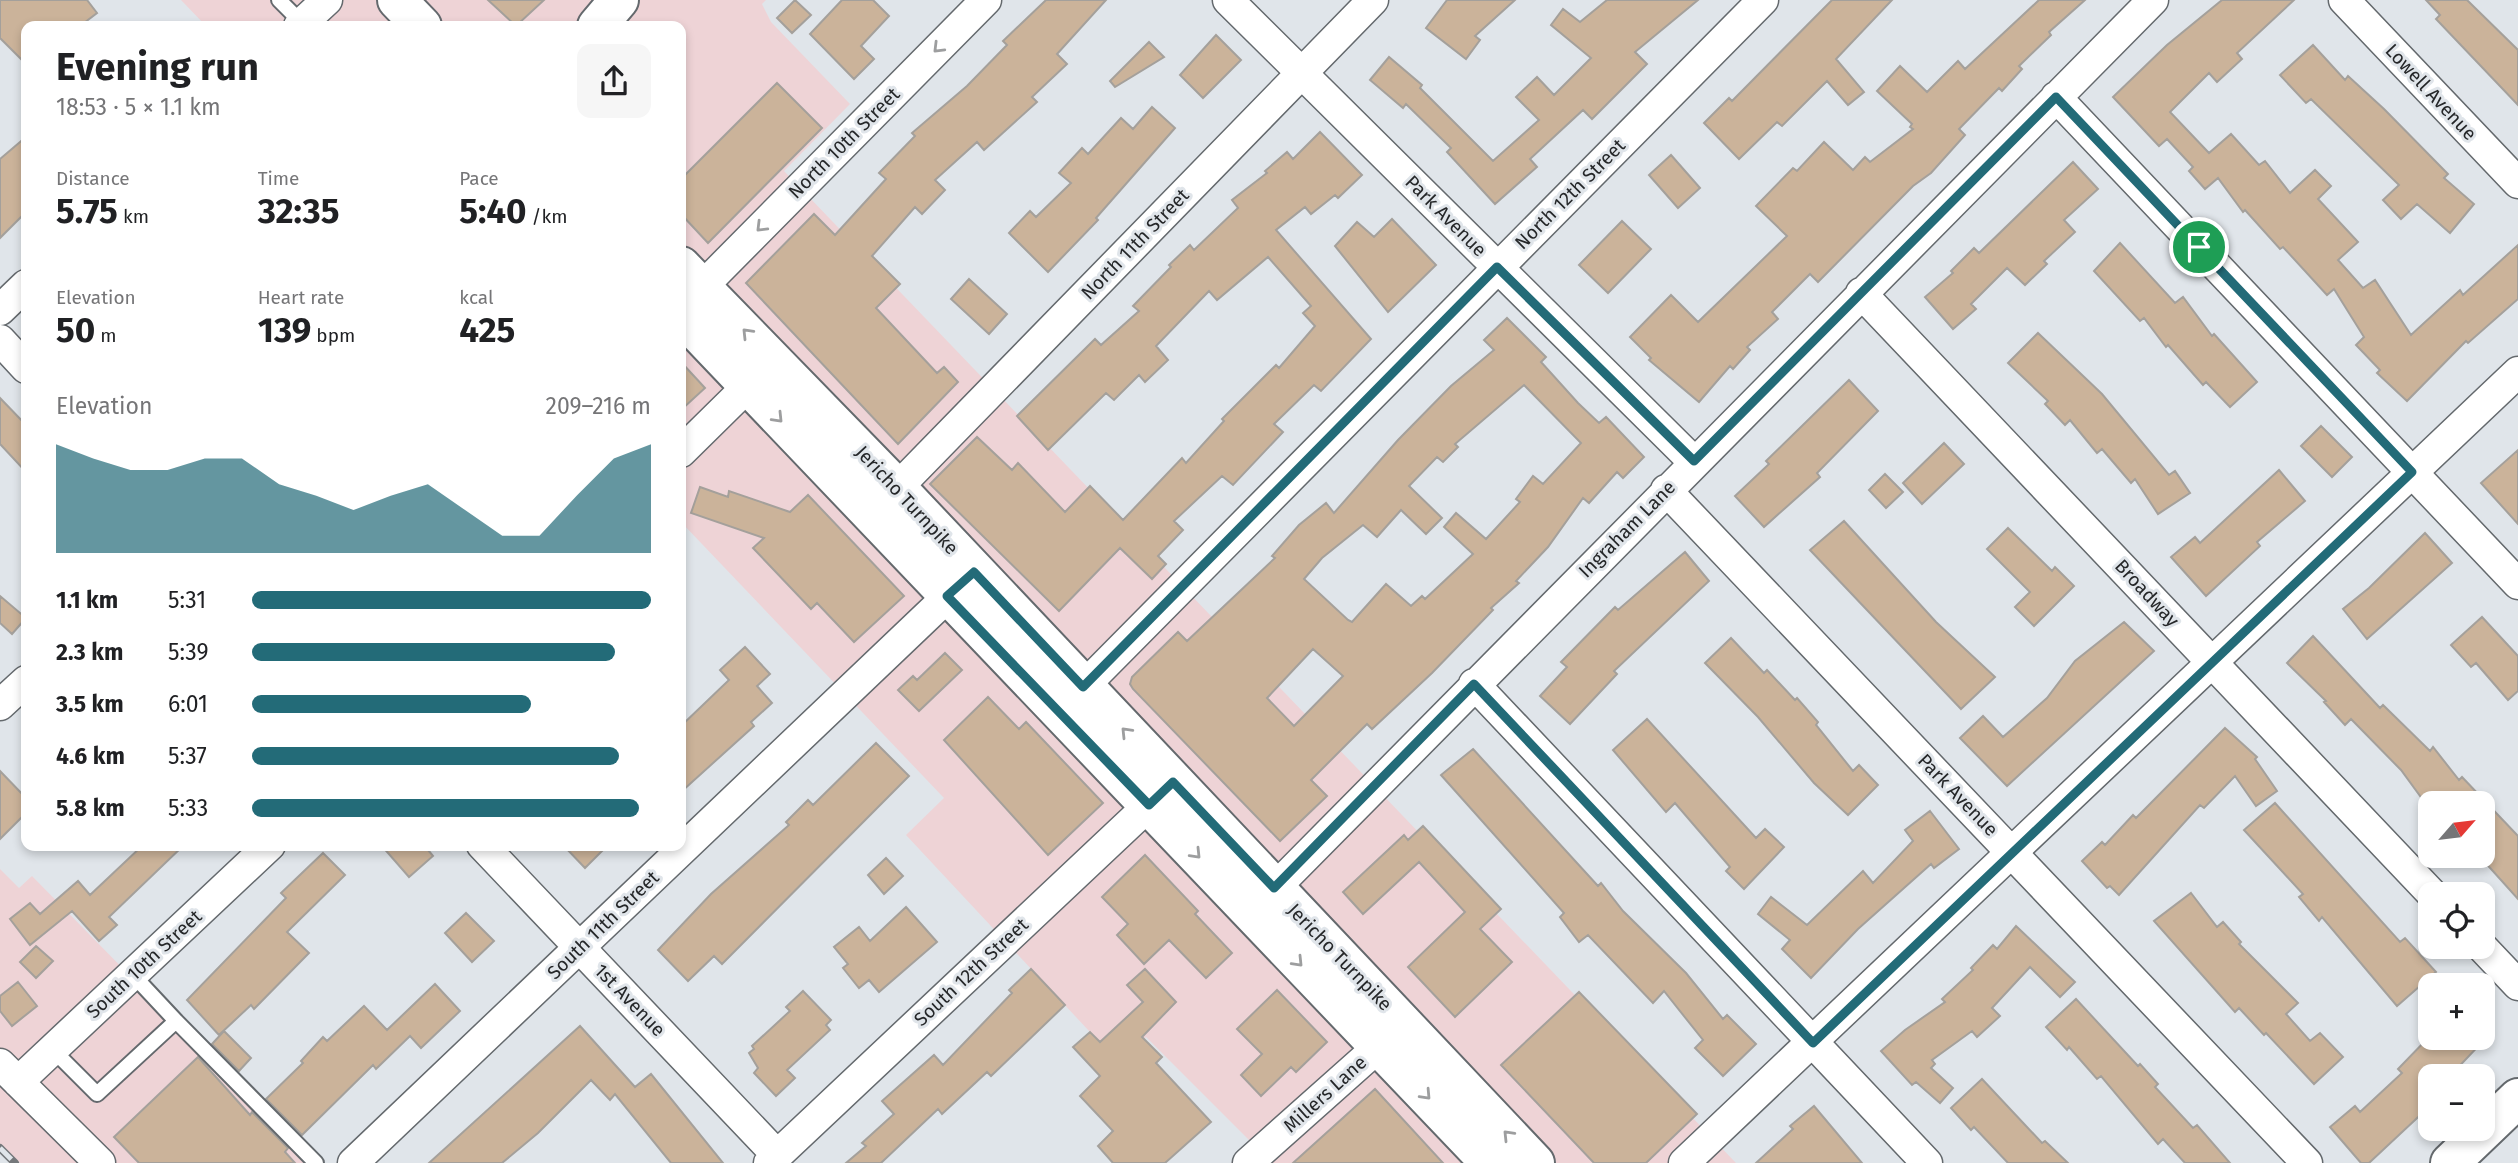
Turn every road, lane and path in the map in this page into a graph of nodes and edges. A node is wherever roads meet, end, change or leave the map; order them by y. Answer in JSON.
{"nodes":[{"id":1,"x":279,"y":0,"type":"edge"},
{"id":2,"x":327,"y":0,"type":"edge"},
{"id":3,"x":397,"y":0,"type":"edge"},
{"id":4,"x":619,"y":0,"type":"edge"},
{"id":5,"x":986,"y":0,"type":"edge"},
{"id":6,"x":1228,"y":0,"type":"edge"},
{"id":7,"x":1373,"y":0,"type":"edge"},
{"id":8,"x":1763,"y":0,"type":"edge"},
{"id":9,"x":2153,"y":0,"type":"edge"},
{"id":10,"x":2344,"y":0,"type":"edge"},
{"id":11,"x":297,"y":21,"type":"edge"},
{"id":12,"x":305,"y":21,"type":"edge"},
{"id":13,"x":417,"y":21,"type":"edge"},
{"id":14,"x":601,"y":21,"type":"edge"},
{"id":15,"x":1301,"y":73,"type":"junction"},
{"id":16,"x":2056,"y":97,"type":"junction"},
{"id":17,"x":2518,"y":183,"type":"edge"},
{"id":18,"x":1497,"y":267,"type":"junction"},
{"id":19,"x":688,"y":289,"type":"edge"},
{"id":20,"x":21,"y":290,"type":"edge"},
{"id":21,"x":1861,"y":293,"type":"junction"},
{"id":22,"x":0,"y":310,"type":"edge"},
{"id":23,"x":0,"y":340,"type":"edge"},
{"id":24,"x":21,"y":363,"type":"edge"},
{"id":25,"x":2518,"y":372,"type":"edge"},
{"id":26,"x":748,"y":386,"type":"junction"},
{"id":27,"x":686,"y":447,"type":"edge"},
{"id":28,"x":1694,"y":461,"type":"junction"},
{"id":29,"x":2412,"y":472,"type":"junction"},
{"id":30,"x":897,"y":488,"type":"junction"},
{"id":31,"x":1666,"y":489,"type":"junction"},
{"id":32,"x":960,"y":584,"type":"junction"},
{"id":33,"x":2518,"y":584,"type":"edge"},
{"id":34,"x":1000,"y":650,"type":"junction"},
{"id":35,"x":2212,"y":663,"type":"junction"},
{"id":36,"x":1474,"y":684,"type":"junction"},
{"id":37,"x":21,"y":686,"type":"edge"},
{"id":38,"x":1083,"y":687,"type":"junction"},
{"id":39,"x":0,"y":705,"type":"edge"},
{"id":40,"x":1161,"y":793,"type":"junction"},
{"id":41,"x":686,"y":846,"type":"edge"},
{"id":42,"x":264,"y":851,"type":"edge"},
{"id":43,"x":488,"y":851,"type":"edge"},
{"id":44,"x":680,"y":851,"type":"edge"},
{"id":45,"x":2012,"y":853,"type":"junction"},
{"id":46,"x":2421,"y":882,"type":"edge"},
{"id":47,"x":1262,"y":900,"type":"junction"},
{"id":48,"x":580,"y":947,"type":"junction"},
{"id":49,"x":2493,"y":959,"type":"edge"},
{"id":50,"x":132,"y":975,"type":"junction"},
{"id":51,"x":2518,"y":985,"type":"edge"},
{"id":52,"x":176,"y":1021,"type":"junction"},
{"id":53,"x":1391,"y":1035,"type":"junction"},
{"id":54,"x":1813,"y":1043,"type":"junction"},
{"id":55,"x":53,"y":1049,"type":"junction"},
{"id":56,"x":9,"y":1073,"type":"edge"},
{"id":57,"x":2510,"y":1111,"type":"edge"},
{"id":58,"x":773,"y":1159,"type":"edge"},
{"id":59,"x":100,"y":1163,"type":"edge"},
{"id":60,"x":316,"y":1163,"type":"edge"},
{"id":61,"x":353,"y":1163,"type":"edge"},
{"id":62,"x":1248,"y":1163,"type":"edge"},
{"id":63,"x":1490,"y":1163,"type":"edge"},
{"id":64,"x":1535,"y":1163,"type":"edge"},
{"id":65,"x":1684,"y":1163,"type":"edge"},
{"id":66,"x":1927,"y":1163,"type":"edge"},
{"id":67,"x":2307,"y":1163,"type":"edge"},
{"id":68,"x":2450,"y":1163,"type":"edge"}],
"edges":[{"from":1,"to":11,"type":"lane"},
{"from":2,"to":12,"type":"street"},
{"from":3,"to":13,"type":"main road"},
{"from":4,"to":14,"type":"main road"},
{"from":5,"to":19,"type":"street","name":"North 10th Street","one_way":true},
{"from":6,"to":15,"type":"street","name":"Park Avenue"},
{"from":7,"to":15,"type":"street","name":"North 11th Street"},
{"from":8,"to":18,"type":"street","name":"North 12th Street"},
{"from":9,"to":16,"type":"street","name":"Ingraham Lane"},
{"from":10,"to":17,"type":"street","name":"Lowell Avenue"},
{"from":15,"to":18,"type":"street","name":"Park Avenue"},
{"from":15,"to":30,"type":"street","name":"North 11th Street"},
{"from":16,"to":21,"type":"street","name":"Ingraham Lane"},
{"from":16,"to":29,"type":"street"},
{"from":18,"to":28,"type":"street","name":"Park Avenue"},
{"from":18,"to":38,"type":"street","name":"North 12th Street"},
{"from":19,"to":26,"type":"main road","name":"Jericho Turnpike"},
{"from":30,"to":19,"type":"main road","name":"Jericho Turnpike","one_way":true},
{"from":20,"to":22,"type":"street"},
{"from":21,"to":28,"type":"street","name":"Ingraham Lane"},
{"from":21,"to":35,"type":"street","name":"Broadway"},
{"from":23,"to":24,"type":"street"},
{"from":25,"to":29,"type":"street"},
{"from":26,"to":27,"type":"street"},
{"from":26,"to":32,"type":"main road","name":"Jericho Turnpike","one_way":true},
{"from":28,"to":31,"type":"street","name":"Ingraham Lane"},
{"from":29,"to":33,"type":"street"},
{"from":29,"to":35,"type":"street"},
{"from":30,"to":32,"type":"main road","name":"Jericho Turnpike"},
{"from":31,"to":36,"type":"street","name":"Ingraham Lane"},
{"from":31,"to":45,"type":"street","name":"Park Avenue"},
{"from":32,"to":34,"type":"main road","name":"Jericho Turnpike"},
{"from":32,"to":38,"type":"main road","name":"Jericho Turnpike"},
{"from":32,"to":41,"type":"street","name":"South 11th Street"},
{"from":34,"to":38,"type":"main road"},
{"from":34,"to":40,"type":"main road","name":"Jericho Turnpike"},
{"from":35,"to":45,"type":"street"},
{"from":35,"to":46,"type":"street","name":"Broadway"},
{"from":36,"to":47,"type":"street","name":"Ingraham Lane"},
{"from":36,"to":54,"type":"street"},
{"from":37,"to":39,"type":"street"},
{"from":40,"to":38,"type":"main road","name":"Jericho Turnpike","one_way":true},
{"from":40,"to":47,"type":"main road","name":"Jericho Turnpike"},
{"from":40,"to":58,"type":"street","name":"South 12th Street"},
{"from":42,"to":50,"type":"street","name":"South 10th Street"},
{"from":43,"to":48,"type":"street","name":"1st Avenue"},
{"from":44,"to":48,"type":"street","name":"South 11th Street"},
{"from":45,"to":54,"type":"street"},
{"from":45,"to":67,"type":"street","name":"Park Avenue"},
{"from":47,"to":53,"type":"main road","name":"Jericho Turnpike"},
{"from":48,"to":58,"type":"street","name":"1st Avenue"},
{"from":48,"to":61,"type":"street","name":"South 11th Street"},
{"from":49,"to":51,"type":"street"},
{"from":50,"to":52,"type":"lane"},
{"from":50,"to":55,"type":"street","name":"South 10th Street"},
{"from":52,"to":55,"type":"lane"},
{"from":52,"to":60,"type":"lane"},
{"from":53,"to":62,"type":"street","name":"Millers Lane"},
{"from":53,"to":63,"type":"main road","name":"Jericho Turnpike","one_way":true},
{"from":64,"to":53,"type":"main road","name":"Jericho Turnpike","one_way":true},
{"from":54,"to":65,"type":"street"},
{"from":54,"to":66,"type":"street"},
{"from":55,"to":56,"type":"street","name":"South 10th Street"},
{"from":56,"to":59,"type":"street"},
{"from":57,"to":68,"type":"main road"}]}
